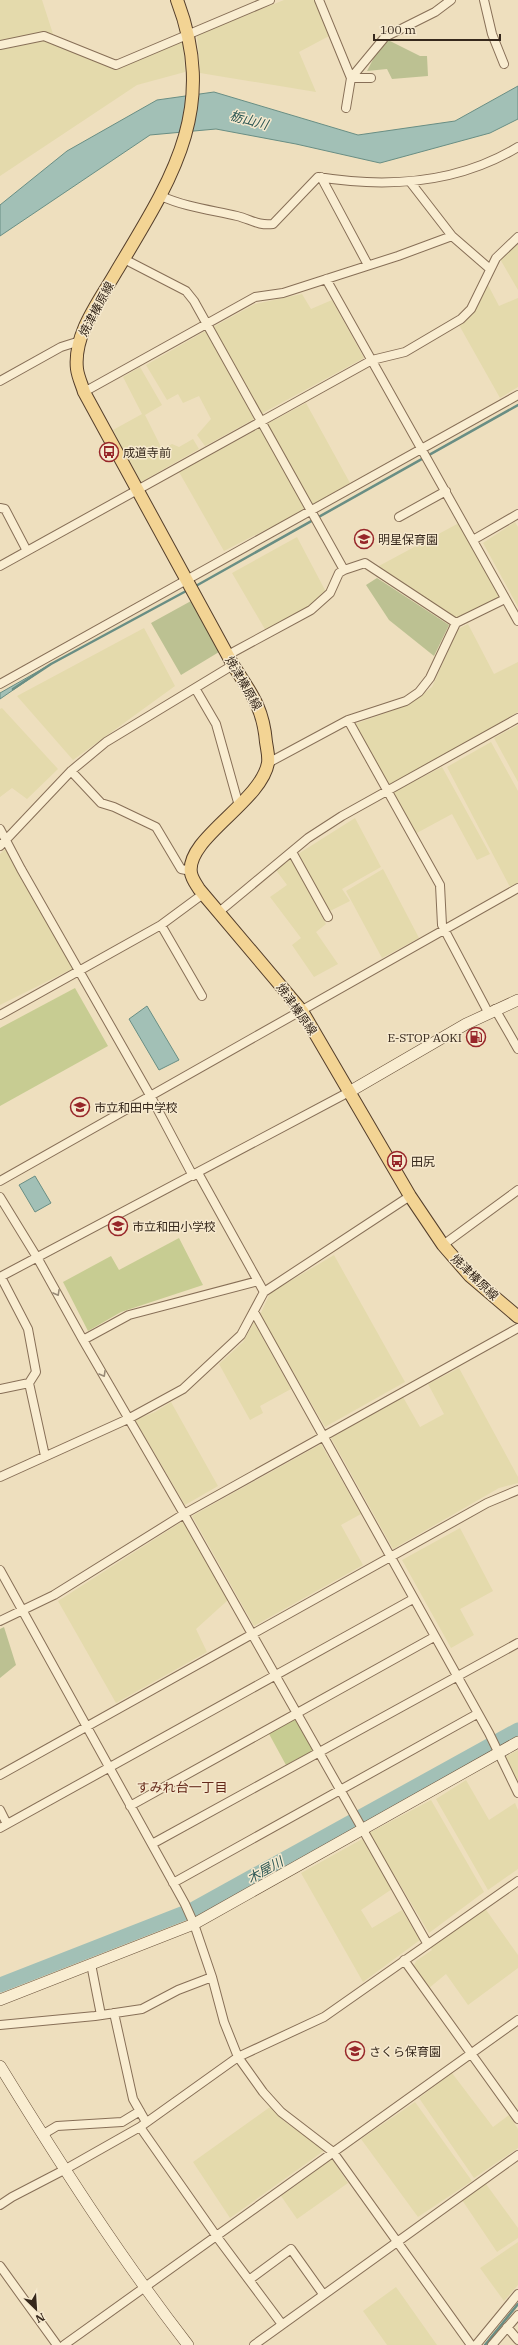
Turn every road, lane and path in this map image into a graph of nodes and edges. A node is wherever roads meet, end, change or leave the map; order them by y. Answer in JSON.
{"nodes":[{"id":1,"x":177,"y":0,"type":"edge"},
{"id":2,"x":270,"y":0,"type":"edge"},
{"id":3,"x":318,"y":0,"type":"edge"},
{"id":4,"x":451,"y":0,"type":"edge"},
{"id":5,"x":484,"y":0,"type":"edge"},
{"id":6,"x":189,"y":34,"type":"junction"},
{"id":7,"x":0,"y":45,"type":"edge"},
{"id":8,"x":504,"y":64,"type":"dead end"},
{"id":9,"x":351,"y":78,"type":"junction"},
{"id":10,"x":371,"y":78,"type":"dead end"},
{"id":11,"x":346,"y":108,"type":"dead end"},
{"id":12,"x":518,"y":148,"type":"edge"},
{"id":13,"x":321,"y":177,"type":"junction"},
{"id":14,"x":411,"y":183,"type":"junction"},
{"id":15,"x":160,"y":196,"type":"junction"},
{"id":16,"x":452,"y":236,"type":"junction"},
{"id":17,"x":518,"y":238,"type":"edge"},
{"id":18,"x":124,"y":259,"type":"junction"},
{"id":19,"x":368,"y":265,"type":"junction"},
{"id":20,"x":490,"y":268,"type":"junction"},
{"id":21,"x":326,"y":279,"type":"junction"},
{"id":22,"x":206,"y":323,"type":"junction"},
{"id":23,"x":80,"y":341,"type":"junction"},
{"id":24,"x":372,"y":360,"type":"junction"},
{"id":25,"x":0,"y":381,"type":"edge"},
{"id":26,"x":84,"y":392,"type":"junction"},
{"id":27,"x":518,"y":394,"type":"edge"},
{"id":28,"x":261,"y":421,"type":"junction"},
{"id":29,"x":421,"y":448,"type":"junction"},
{"id":30,"x":136,"y":490,"type":"junction"},
{"id":31,"x":446,"y":491,"type":"junction"},
{"id":32,"x":0,"y":508,"type":"edge"},
{"id":33,"x":311,"y":510,"type":"junction"},
{"id":34,"x":518,"y":514,"type":"edge"},
{"id":35,"x":400,"y":517,"type":"dead end"},
{"id":36,"x":474,"y":540,"type":"junction"},
{"id":37,"x":27,"y":551,"type":"junction"},
{"id":38,"x":0,"y":566,"type":"edge"},
{"id":39,"x":344,"y":570,"type":"junction"},
{"id":40,"x":186,"y":579,"type":"junction"},
{"id":41,"x":505,"y":599,"type":"junction"},
{"id":42,"x":518,"y":621,"type":"edge"},
{"id":43,"x":456,"y":623,"type":"junction"},
{"id":44,"x":231,"y":660,"type":"junction"},
{"id":45,"x":0,"y":684,"type":"edge"},
{"id":46,"x":196,"y":688,"type":"junction"},
{"id":47,"x":518,"y":718,"type":"edge"},
{"id":48,"x":348,"y":720,"type":"junction"},
{"id":49,"x":268,"y":763,"type":"junction"},
{"id":50,"x":71,"y":772,"type":"junction"},
{"id":51,"x":388,"y":790,"type":"junction"},
{"id":52,"x":239,"y":806,"type":"junction"},
{"id":53,"x":0,"y":829,"type":"edge"},
{"id":54,"x":6,"y":839,"type":"junction"},
{"id":55,"x":0,"y":846,"type":"edge"},
{"id":56,"x":292,"y":852,"type":"junction"},
{"id":57,"x":191,"y":871,"type":"junction"},
{"id":58,"x":518,"y":888,"type":"edge"},
{"id":59,"x":203,"y":894,"type":"junction"},
{"id":60,"x":219,"y":912,"type":"junction"},
{"id":61,"x":328,"y":917,"type":"dead end"},
{"id":62,"x":161,"y":925,"type":"junction"},
{"id":63,"x":444,"y":930,"type":"junction"},
{"id":64,"x":79,"y":970,"type":"junction"},
{"id":65,"x":202,"y":996,"type":"dead end"},
{"id":66,"x":518,"y":1000,"type":"edge"},
{"id":67,"x":492,"y":1010,"type":"junction"},
{"id":68,"x":302,"y":1011,"type":"junction"},
{"id":69,"x":0,"y":1015,"type":"edge"},
{"id":70,"x":518,"y":1050,"type":"edge"},
{"id":71,"x":349,"y":1092,"type":"junction"},
{"id":72,"x":151,"y":1097,"type":"junction"},
{"id":73,"x":195,"y":1174,"type":"junction"},
{"id":74,"x":0,"y":1181,"type":"edge"},
{"id":75,"x":518,"y":1190,"type":"edge"},
{"id":76,"x":410,"y":1196,"type":"junction"},
{"id":77,"x":0,"y":1197,"type":"edge"},
{"id":78,"x":443,"y":1245,"type":"junction"},
{"id":79,"x":38,"y":1258,"type":"junction"},
{"id":80,"x":0,"y":1277,"type":"edge"},
{"id":81,"x":258,"y":1281,"type":"junction"},
{"id":82,"x":264,"y":1292,"type":"junction"},
{"id":83,"x":254,"y":1312,"type":"junction"},
{"id":84,"x":518,"y":1317,"type":"edge"},
{"id":85,"x":518,"y":1328,"type":"edge"},
{"id":86,"x":83,"y":1340,"type":"junction"},
{"id":87,"x":29,"y":1383,"type":"junction"},
{"id":88,"x":0,"y":1389,"type":"edge"},
{"id":89,"x":128,"y":1419,"type":"junction"},
{"id":90,"x":323,"y":1436,"type":"junction"},
{"id":91,"x":45,"y":1456,"type":"junction"},
{"id":92,"x":0,"y":1477,"type":"edge"},
{"id":93,"x":518,"y":1490,"type":"edge"},
{"id":94,"x":184,"y":1514,"type":"junction"},
{"id":95,"x":390,"y":1557,"type":"junction"},
{"id":96,"x":0,"y":1570,"type":"edge"},
{"id":97,"x":413,"y":1599,"type":"junction"},
{"id":98,"x":23,"y":1611,"type":"junction"},
{"id":99,"x":0,"y":1621,"type":"edge"},
{"id":100,"x":253,"y":1633,"type":"junction"},
{"id":101,"x":434,"y":1637,"type":"junction"},
{"id":102,"x":518,"y":1642,"type":"edge"},
{"id":103,"x":276,"y":1675,"type":"junction"},
{"id":104,"x":458,"y":1676,"type":"junction"},
{"id":105,"x":297,"y":1713,"type":"junction"},
{"id":106,"x":477,"y":1714,"type":"junction"},
{"id":107,"x":87,"y":1726,"type":"junction"},
{"id":108,"x":518,"y":1742,"type":"edge"},
{"id":109,"x":497,"y":1750,"type":"junction"},
{"id":110,"x":318,"y":1752,"type":"junction"},
{"id":111,"x":109,"y":1768,"type":"junction"},
{"id":112,"x":0,"y":1775,"type":"edge"},
{"id":113,"x":340,"y":1790,"type":"junction"},
{"id":114,"x":518,"y":1793,"type":"edge"},
{"id":115,"x":130,"y":1806,"type":"junction"},
{"id":116,"x":0,"y":1810,"type":"edge"},
{"id":117,"x":4,"y":1826,"type":"edge"},
{"id":118,"x":362,"y":1831,"type":"junction"},
{"id":119,"x":152,"y":1844,"type":"junction"},
{"id":120,"x":518,"y":1881,"type":"edge"},
{"id":121,"x":173,"y":1883,"type":"junction"},
{"id":122,"x":194,"y":1924,"type":"junction"},
{"id":123,"x":427,"y":1943,"type":"junction"},
{"id":124,"x":404,"y":1960,"type":"junction"},
{"id":125,"x":91,"y":1964,"type":"junction"},
{"id":126,"x":212,"y":1977,"type":"junction"},
{"id":127,"x":0,"y":2000,"type":"edge"},
{"id":128,"x":114,"y":2013,"type":"junction"},
{"id":129,"x":101,"y":2015,"type":"junction"},
{"id":130,"x":518,"y":2020,"type":"edge"},
{"id":131,"x":0,"y":2025,"type":"edge"},
{"id":132,"x":471,"y":2053,"type":"junction"},
{"id":133,"x":238,"y":2057,"type":"junction"},
{"id":134,"x":0,"y":2066,"type":"edge"},
{"id":135,"x":140,"y":2111,"type":"junction"},
{"id":136,"x":518,"y":2119,"type":"edge"},
{"id":137,"x":143,"y":2125,"type":"junction"},
{"id":138,"x":42,"y":2134,"type":"junction"},
{"id":139,"x":333,"y":2152,"type":"junction"},
{"id":140,"x":518,"y":2155,"type":"edge"},
{"id":141,"x":64,"y":2170,"type":"junction"},
{"id":142,"x":0,"y":2205,"type":"edge"},
{"id":143,"x":217,"y":2237,"type":"junction"},
{"id":144,"x":399,"y":2242,"type":"junction"},
{"id":145,"x":0,"y":2266,"type":"edge"},
{"id":146,"x":249,"y":2280,"type":"junction"},
{"id":147,"x":144,"y":2288,"type":"junction"},
{"id":148,"x":323,"y":2294,"type":"junction"},
{"id":149,"x":518,"y":2294,"type":"edge"},
{"id":150,"x":518,"y":2315,"type":"edge"},
{"id":151,"x":282,"y":2323,"type":"junction"},
{"id":152,"x":507,"y":2328,"type":"junction"},
{"id":153,"x":518,"y":2340,"type":"edge"},
{"id":154,"x":57,"y":2345,"type":"edge"},
{"id":155,"x":64,"y":2345,"type":"edge"},
{"id":156,"x":188,"y":2345,"type":"edge"},
{"id":157,"x":254,"y":2345,"type":"edge"},
{"id":158,"x":471,"y":2345,"type":"edge"},
{"id":159,"x":476,"y":2345,"type":"edge"},
{"id":160,"x":492,"y":2345,"type":"edge"}],
"edges":[{"from":1,"to":6,"type":"main road","name":"焼津榛原線"},
{"from":2,"to":6,"type":"street"},
{"from":3,"to":9,"type":"street"},
{"from":4,"to":9,"type":"street"},
{"from":5,"to":8,"type":"street"},
{"from":6,"to":7,"type":"street"},
{"from":6,"to":15,"type":"main road","name":"焼津榛原線"},
{"from":9,"to":10,"type":"street"},
{"from":9,"to":11,"type":"street"},
{"from":12,"to":14,"type":"street"},
{"from":13,"to":14,"type":"street"},
{"from":13,"to":15,"type":"street"},
{"from":13,"to":19,"type":"street"},
{"from":14,"to":16,"type":"street"},
{"from":15,"to":18,"type":"main road","name":"焼津榛原線"},
{"from":16,"to":19,"type":"street"},
{"from":16,"to":20,"type":"street"},
{"from":17,"to":20,"type":"street"},
{"from":18,"to":22,"type":"street"},
{"from":18,"to":23,"type":"main road","name":"焼津榛原線"},
{"from":19,"to":21,"type":"street"},
{"from":20,"to":24,"type":"street"},
{"from":21,"to":22,"type":"street"},
{"from":21,"to":24,"type":"street"},
{"from":22,"to":26,"type":"street"},
{"from":22,"to":28,"type":"street"},
{"from":23,"to":25,"type":"street"},
{"from":23,"to":26,"type":"main road","name":"焼津榛原線"},
{"from":24,"to":28,"type":"street"},
{"from":24,"to":29,"type":"street"},
{"from":26,"to":30,"type":"main road","name":"焼津榛原線"},
{"from":27,"to":29,"type":"street"},
{"from":28,"to":30,"type":"street"},
{"from":28,"to":33,"type":"street"},
{"from":29,"to":31,"type":"street"},
{"from":29,"to":33,"type":"street"},
{"from":30,"to":37,"type":"street"},
{"from":30,"to":40,"type":"main road","name":"焼津榛原線"},
{"from":31,"to":35,"type":"street"},
{"from":31,"to":36,"type":"street"},
{"from":32,"to":37,"type":"street"},
{"from":33,"to":39,"type":"street"},
{"from":33,"to":40,"type":"street"},
{"from":34,"to":36,"type":"street"},
{"from":36,"to":41,"type":"street"},
{"from":37,"to":38,"type":"street"},
{"from":39,"to":43,"type":"street"},
{"from":39,"to":44,"type":"street"},
{"from":40,"to":44,"type":"main road","name":"焼津榛原線"},
{"from":40,"to":45,"type":"street"},
{"from":41,"to":42,"type":"street"},
{"from":41,"to":43,"type":"street"},
{"from":43,"to":48,"type":"street"},
{"from":44,"to":46,"type":"street"},
{"from":44,"to":49,"type":"main road","name":"焼津榛原線"},
{"from":46,"to":50,"type":"street"},
{"from":46,"to":52,"type":"street"},
{"from":47,"to":51,"type":"street"},
{"from":48,"to":49,"type":"street"},
{"from":48,"to":51,"type":"street"},
{"from":49,"to":52,"type":"main road","name":"焼津榛原線"},
{"from":50,"to":54,"type":"street"},
{"from":50,"to":57,"type":"street"},
{"from":51,"to":56,"type":"street"},
{"from":51,"to":63,"type":"street"},
{"from":52,"to":57,"type":"main road","name":"焼津榛原線"},
{"from":53,"to":54,"type":"street"},
{"from":54,"to":55,"type":"street"},
{"from":54,"to":64,"type":"street"},
{"from":56,"to":60,"type":"street"},
{"from":56,"to":61,"type":"street"},
{"from":57,"to":59,"type":"main road","name":"焼津榛原線"},
{"from":58,"to":63,"type":"street"},
{"from":59,"to":60,"type":"main road","name":"焼津榛原線"},
{"from":59,"to":62,"type":"street"},
{"from":60,"to":68,"type":"main road","name":"焼津榛原線"},
{"from":62,"to":64,"type":"street"},
{"from":62,"to":65,"type":"street"},
{"from":63,"to":67,"type":"street"},
{"from":63,"to":68,"type":"street"},
{"from":64,"to":69,"type":"street"},
{"from":64,"to":72,"type":"street"},
{"from":66,"to":67,"type":"street"},
{"from":67,"to":70,"type":"street"},
{"from":67,"to":71,"type":"street"},
{"from":68,"to":71,"type":"main road","name":"焼津榛原線"},
{"from":68,"to":72,"type":"street"},
{"from":71,"to":73,"type":"street"},
{"from":71,"to":76,"type":"main road","name":"焼津榛原線"},
{"from":72,"to":73,"type":"street"},
{"from":72,"to":74,"type":"street"},
{"from":73,"to":79,"type":"street"},
{"from":73,"to":81,"type":"street"},
{"from":75,"to":78,"type":"street"},
{"from":76,"to":78,"type":"main road","name":"焼津榛原線"},
{"from":76,"to":82,"type":"street"},
{"from":77,"to":79,"type":"street"},
{"from":78,"to":84,"type":"main road","name":"焼津榛原線"},
{"from":79,"to":80,"type":"street"},
{"from":79,"to":86,"type":"street","one_way":true},
{"from":80,"to":87,"type":"street"},
{"from":81,"to":82,"type":"street"},
{"from":81,"to":86,"type":"street"},
{"from":82,"to":83,"type":"street"},
{"from":83,"to":89,"type":"street"},
{"from":83,"to":90,"type":"street"},
{"from":85,"to":90,"type":"street"},
{"from":86,"to":89,"type":"street","one_way":true},
{"from":87,"to":88,"type":"street"},
{"from":87,"to":91,"type":"street"},
{"from":89,"to":91,"type":"street"},
{"from":89,"to":94,"type":"street"},
{"from":90,"to":94,"type":"street"},
{"from":90,"to":95,"type":"street"},
{"from":91,"to":92,"type":"street"},
{"from":93,"to":95,"type":"street"},
{"from":94,"to":98,"type":"street"},
{"from":94,"to":100,"type":"street"},
{"from":95,"to":97,"type":"street"},
{"from":95,"to":100,"type":"street"},
{"from":96,"to":98,"type":"street"},
{"from":97,"to":101,"type":"street"},
{"from":97,"to":103,"type":"street"},
{"from":98,"to":99,"type":"street"},
{"from":98,"to":107,"type":"street"},
{"from":100,"to":103,"type":"street"},
{"from":100,"to":107,"type":"street"},
{"from":101,"to":104,"type":"street"},
{"from":101,"to":105,"type":"street"},
{"from":102,"to":104,"type":"street"},
{"from":103,"to":105,"type":"street"},
{"from":103,"to":111,"type":"street"},
{"from":104,"to":106,"type":"street"},
{"from":104,"to":110,"type":"street"},
{"from":105,"to":110,"type":"street"},
{"from":105,"to":115,"type":"street"},
{"from":106,"to":109,"type":"street"},
{"from":106,"to":113,"type":"street"},
{"from":107,"to":111,"type":"street"},
{"from":107,"to":112,"type":"street"},
{"from":108,"to":109,"type":"street"},
{"from":109,"to":114,"type":"street"},
{"from":109,"to":118,"type":"street"},
{"from":110,"to":113,"type":"street"},
{"from":110,"to":119,"type":"street"},
{"from":111,"to":115,"type":"street"},
{"from":111,"to":117,"type":"street"},
{"from":113,"to":118,"type":"street"},
{"from":113,"to":121,"type":"street"},
{"from":115,"to":119,"type":"street"},
{"from":116,"to":117,"type":"street"},
{"from":118,"to":122,"type":"street"},
{"from":118,"to":123,"type":"street"},
{"from":119,"to":121,"type":"street"},
{"from":120,"to":123,"type":"street"},
{"from":121,"to":122,"type":"street"},
{"from":122,"to":125,"type":"street"},
{"from":122,"to":126,"type":"street"},
{"from":123,"to":124,"type":"street"},
{"from":124,"to":132,"type":"street"},
{"from":124,"to":133,"type":"street"},
{"from":125,"to":127,"type":"street"},
{"from":125,"to":129,"type":"street"},
{"from":126,"to":128,"type":"street"},
{"from":126,"to":133,"type":"street"},
{"from":128,"to":129,"type":"street"},
{"from":128,"to":135,"type":"street"},
{"from":129,"to":131,"type":"street"},
{"from":130,"to":132,"type":"street"},
{"from":132,"to":136,"type":"street"},
{"from":132,"to":139,"type":"street"},
{"from":133,"to":137,"type":"street"},
{"from":133,"to":139,"type":"street"},
{"from":134,"to":138,"type":"street"},
{"from":135,"to":137,"type":"street"},
{"from":135,"to":138,"type":"street"},
{"from":137,"to":141,"type":"street"},
{"from":137,"to":143,"type":"street"},
{"from":138,"to":141,"type":"street"},
{"from":139,"to":143,"type":"street"},
{"from":139,"to":144,"type":"street"},
{"from":140,"to":144,"type":"street"},
{"from":141,"to":142,"type":"street"},
{"from":141,"to":147,"type":"street"},
{"from":143,"to":146,"type":"street"},
{"from":143,"to":147,"type":"street"},
{"from":144,"to":148,"type":"street"},
{"from":144,"to":158,"type":"street"},
{"from":145,"to":154,"type":"street"},
{"from":146,"to":148,"type":"street"},
{"from":146,"to":151,"type":"street"},
{"from":147,"to":155,"type":"street"},
{"from":147,"to":156,"type":"street"},
{"from":148,"to":151,"type":"street"},
{"from":149,"to":159,"type":"street"},
{"from":150,"to":152,"type":"street"},
{"from":151,"to":157,"type":"street"},
{"from":152,"to":153,"type":"street"},
{"from":152,"to":160,"type":"street"}]}
